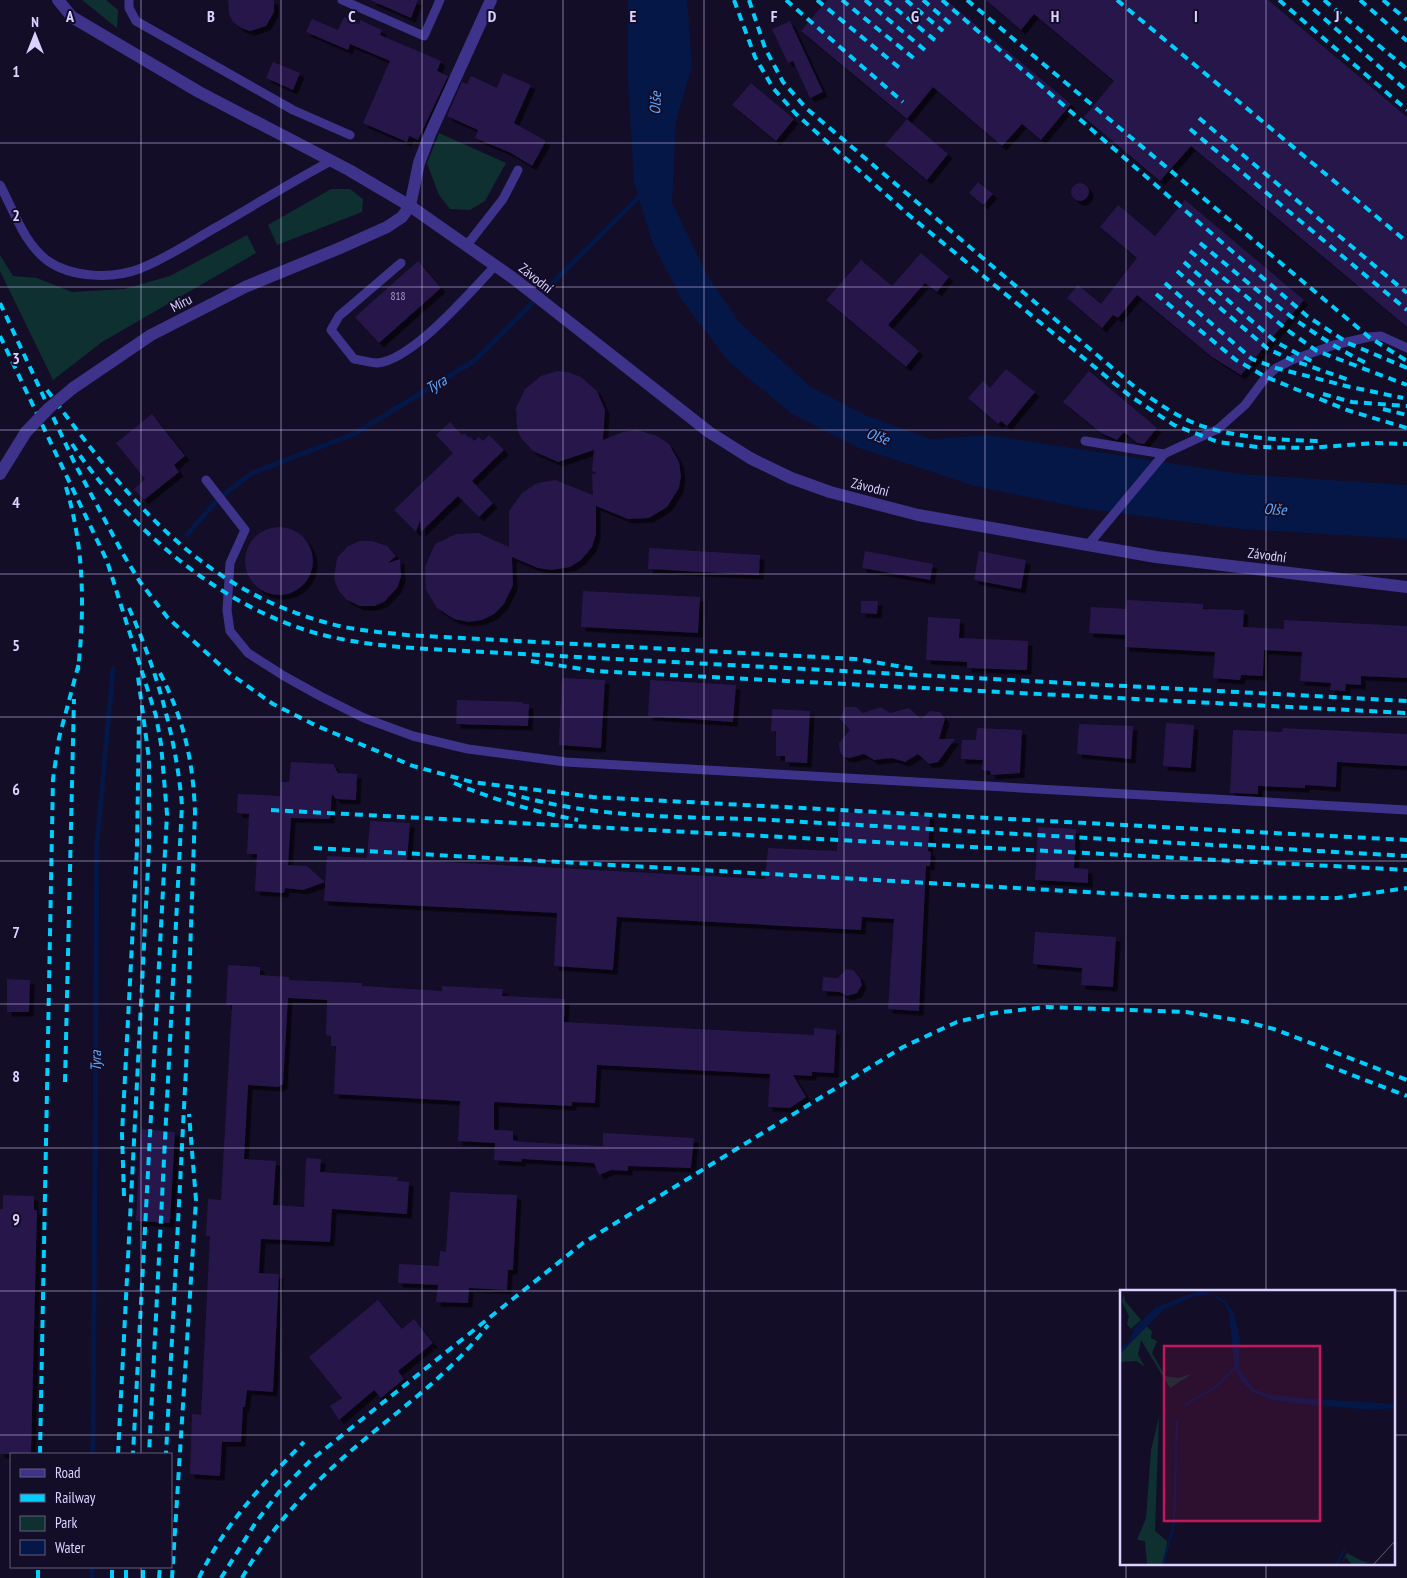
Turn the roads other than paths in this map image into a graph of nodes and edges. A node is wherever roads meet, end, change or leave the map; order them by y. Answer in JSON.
{"nodes":[{"id":1,"x":58,"y":0,"type":"edge"},
{"id":2,"x":129,"y":0,"type":"edge"},
{"id":3,"x":342,"y":0,"type":"edge"},
{"id":4,"x":440,"y":0,"type":"edge"},
{"id":5,"x":491,"y":0,"type":"edge"},
{"id":6,"x":350,"y":135,"type":"dead end"},
{"id":7,"x":331,"y":161,"type":"junction"},
{"id":8,"x":518,"y":170,"type":"dead end"},
{"id":9,"x":0,"y":185,"type":"edge"},
{"id":10,"x":410,"y":206,"type":"junction"},
{"id":11,"x":467,"y":245,"type":"junction"},
{"id":12,"x":401,"y":263,"type":"dead end"},
{"id":13,"x":495,"y":266,"type":"junction"},
{"id":14,"x":1407,"y":348,"type":"edge"},
{"id":15,"x":1085,"y":441,"type":"dead end"},
{"id":16,"x":1164,"y":454,"type":"junction"},
{"id":17,"x":0,"y":474,"type":"edge"},
{"id":18,"x":206,"y":480,"type":"dead end"},
{"id":19,"x":1088,"y":545,"type":"junction"},
{"id":20,"x":1407,"y":587,"type":"edge"},
{"id":21,"x":1407,"y":810,"type":"edge"}],
"edges":[{"from":1,"to":7,"type":"street","name":"Závodní"},
{"from":2,"to":6,"type":"lane"},
{"from":3,"to":4,"type":"lane"},
{"from":5,"to":10,"type":"street"},
{"from":7,"to":9,"type":"lane"},
{"from":7,"to":10,"type":"street","name":"Závodní"},
{"from":8,"to":11,"type":"lane"},
{"from":10,"to":11,"type":"street","name":"Závodní"},
{"from":10,"to":17,"type":"street","name":"Míru","bridge":true},
{"from":11,"to":13,"type":"street","name":"Závodní"},
{"from":12,"to":13,"type":"lane"},
{"from":13,"to":19,"type":"street","name":"Závodní"},
{"from":14,"to":16,"type":"lane"},
{"from":15,"to":16,"type":"lane"},
{"from":16,"to":19,"type":"lane"},
{"from":18,"to":21,"type":"lane"},
{"from":19,"to":20,"type":"street","name":"Závodní"}]}
